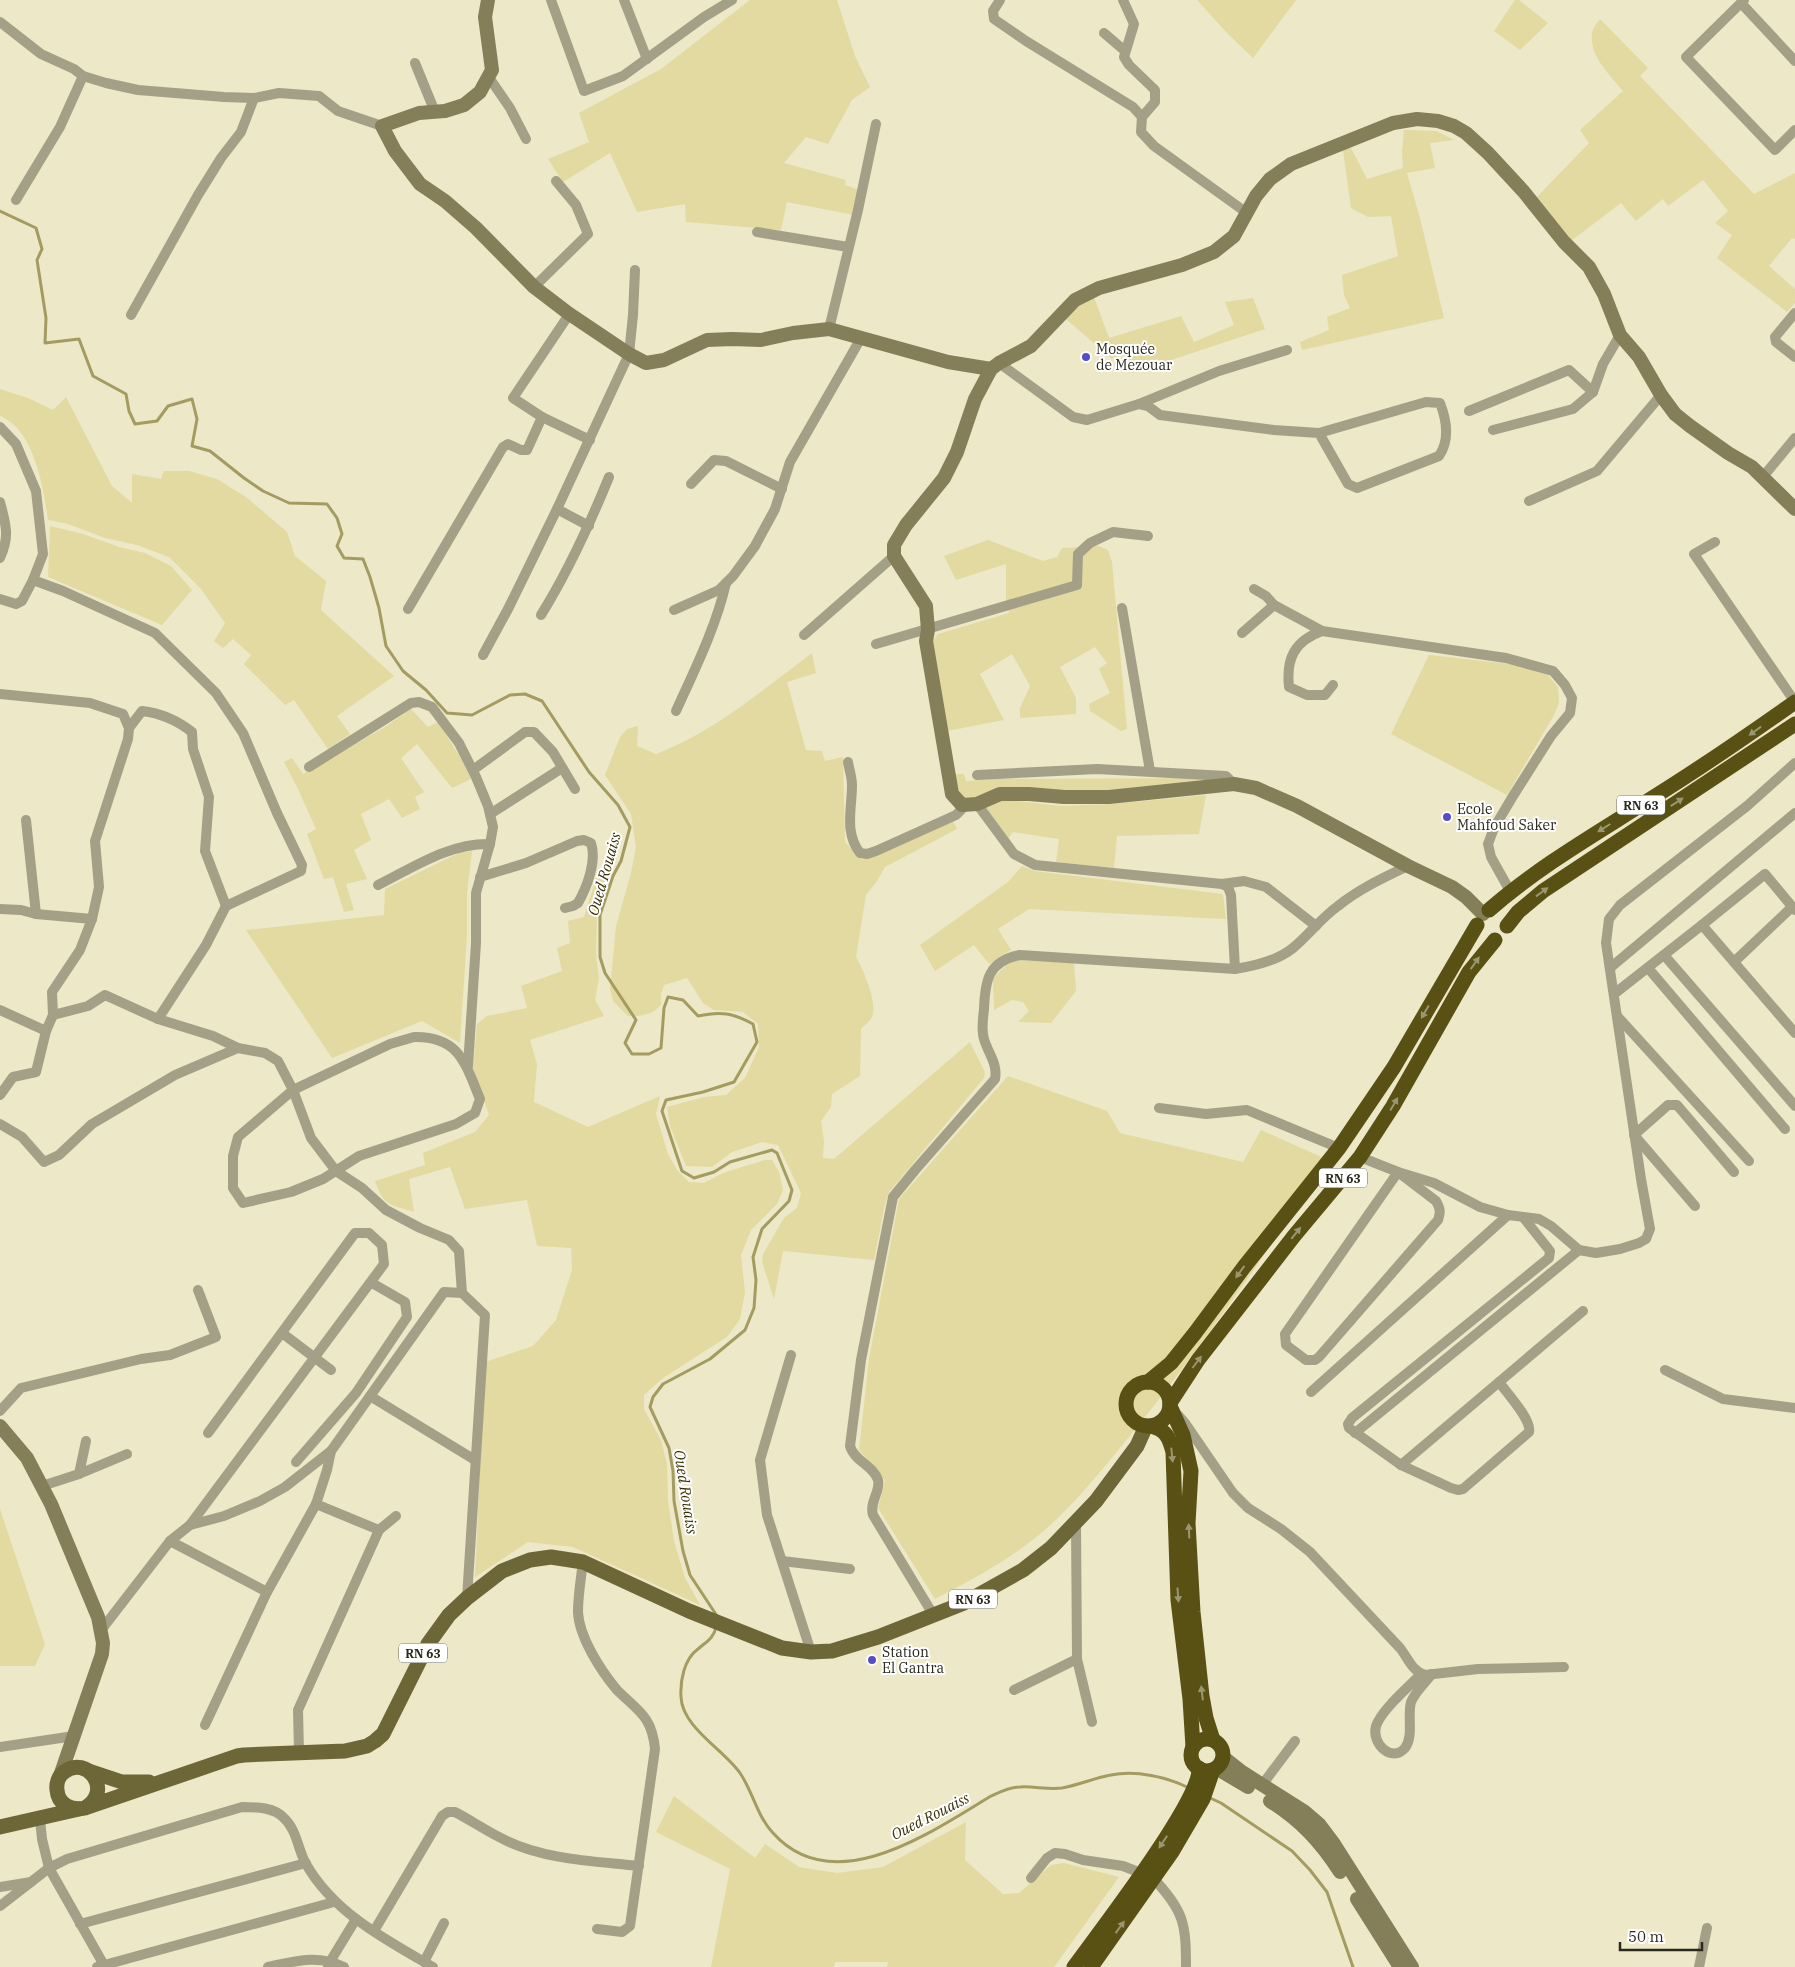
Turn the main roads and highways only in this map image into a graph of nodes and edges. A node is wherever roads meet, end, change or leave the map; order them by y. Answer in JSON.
{"nodes":[{"id":1,"x":1795,"y":702,"type":"edge"},
{"id":2,"x":1795,"y":724,"type":"edge"},
{"id":3,"x":1483,"y":916,"type":"junction"},
{"id":4,"x":1507,"y":926,"type":"junction"},
{"id":5,"x":1495,"y":940,"type":"junction"},
{"id":6,"x":1148,"y":1382,"type":"junction"},
{"id":7,"x":1170,"y":1404,"type":"junction"},
{"id":8,"x":1148,"y":1426,"type":"junction"},
{"id":9,"x":1213,"y":1740,"type":"junction"},
{"id":10,"x":1193,"y":1748,"type":"junction"},
{"id":11,"x":87,"y":1770,"type":"junction"},
{"id":12,"x":1209,"y":1772,"type":"junction"},
{"id":13,"x":168,"y":1780,"type":"junction"},
{"id":14,"x":58,"y":1781,"type":"junction"},
{"id":15,"x":83,"y":1808,"type":"junction"},
{"id":16,"x":40,"y":1819,"type":"junction"},
{"id":17,"x":0,"y":1827,"type":"edge"},
{"id":18,"x":1148,"y":1876,"type":"junction"},
{"id":19,"x":1074,"y":1967,"type":"edge"},
{"id":20,"x":1091,"y":1967,"type":"edge"}],
"edges":[{"from":1,"to":3,"type":"highway","number":"RN 63","one_way":true},
{"from":4,"to":2,"type":"highway","number":"RN 63","one_way":true},
{"from":3,"to":4,"type":"highway"},
{"from":3,"to":5,"type":"highway"},
{"from":3,"to":6,"type":"highway","number":"RN 63","one_way":true},
{"from":4,"to":5,"type":"highway","number":"RN 63"},
{"from":7,"to":5,"type":"highway","number":"RN 63","one_way":true},
{"from":6,"to":7,"type":"highway"},
{"from":6,"to":8,"type":"highway","number":"RN 63"},
{"from":7,"to":8,"type":"highway","number":"RN 63"},
{"from":9,"to":7,"type":"highway","one_way":true},
{"from":8,"to":10,"type":"highway","one_way":true},
{"from":8,"to":13,"type":"main road","number":"RN 63"},
{"from":9,"to":10,"type":"highway"},
{"from":9,"to":12,"type":"highway"},
{"from":10,"to":12,"type":"highway"},
{"from":11,"to":13,"type":"main road","number":"RN 63"},
{"from":11,"to":14,"type":"main road"},
{"from":11,"to":15,"type":"main road"},
{"from":12,"to":18,"type":"highway"},
{"from":13,"to":15,"type":"main road","number":"RN 63"},
{"from":14,"to":15,"type":"main road"},
{"from":14,"to":16,"type":"main road"},
{"from":15,"to":16,"type":"main road","number":"RN 63"},
{"from":16,"to":17,"type":"main road","number":"RN 63"},
{"from":18,"to":19,"type":"highway"},
{"from":20,"to":18,"type":"highway","one_way":true}]}
